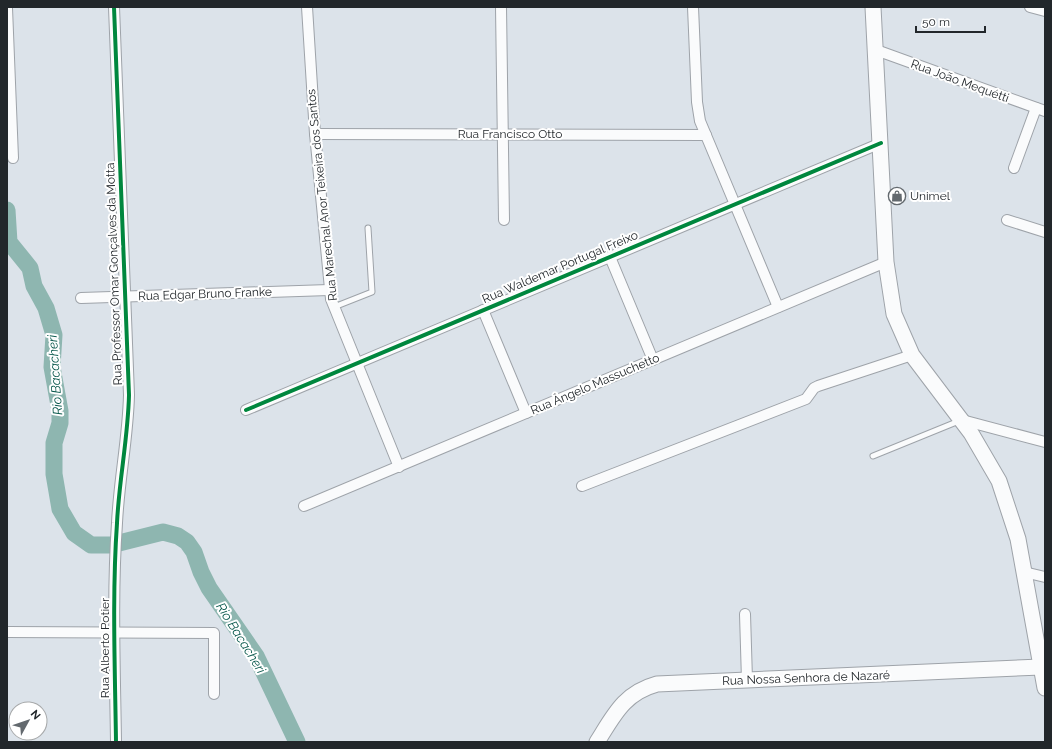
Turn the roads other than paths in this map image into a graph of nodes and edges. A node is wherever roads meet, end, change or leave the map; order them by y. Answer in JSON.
{"nodes":[{"id":1,"x":114,"y":7,"type":"edge"},
{"id":2,"x":307,"y":7,"type":"edge"},
{"id":3,"x":501,"y":7,"type":"edge"},
{"id":4,"x":693,"y":7,"type":"edge"},
{"id":5,"x":873,"y":7,"type":"edge"},
{"id":6,"x":1030,"y":7,"type":"edge"},
{"id":7,"x":7,"y":8,"type":"edge"},
{"id":8,"x":1045,"y":11,"type":"edge"},
{"id":9,"x":876,"y":50,"type":"junction"},
{"id":10,"x":1040,"y":110,"type":"edge"},
{"id":11,"x":315,"y":134,"type":"junction"},
{"id":12,"x":503,"y":134,"type":"junction"},
{"id":13,"x":706,"y":135,"type":"junction"},
{"id":14,"x":881,"y":143,"type":"junction"},
{"id":15,"x":13,"y":158,"type":"dead end"},
{"id":16,"x":1014,"y":168,"type":"dead end"},
{"id":17,"x":736,"y":204,"type":"junction"},
{"id":18,"x":504,"y":220,"type":"dead end"},
{"id":19,"x":1007,"y":220,"type":"dead end"},
{"id":20,"x":368,"y":228,"type":"dead end"},
{"id":21,"x":1045,"y":232,"type":"edge"},
{"id":22,"x":610,"y":257,"type":"junction"},
{"id":23,"x":886,"y":262,"type":"junction"},
{"id":24,"x":329,"y":290,"type":"junction"},
{"id":25,"x":125,"y":296,"type":"junction"},
{"id":26,"x":81,"y":298,"type":"dead end"},
{"id":27,"x":778,"y":307,"type":"junction"},
{"id":28,"x":333,"y":308,"type":"junction"},
{"id":29,"x":483,"y":310,"type":"junction"},
{"id":30,"x":912,"y":355,"type":"junction"},
{"id":31,"x":653,"y":360,"type":"junction"},
{"id":32,"x":356,"y":364,"type":"junction"},
{"id":33,"x":246,"y":410,"type":"dead end"},
{"id":34,"x":526,"y":413,"type":"junction"},
{"id":35,"x":962,"y":420,"type":"junction"},
{"id":36,"x":1045,"y":442,"type":"edge"},
{"id":37,"x":873,"y":456,"type":"dead end"},
{"id":38,"x":399,"y":467,"type":"junction"},
{"id":39,"x":582,"y":486,"type":"dead end"},
{"id":40,"x":304,"y":506,"type":"dead end"},
{"id":41,"x":115,"y":553,"type":"joint"},
{"id":42,"x":1024,"y":572,"type":"junction"},
{"id":43,"x":1045,"y":577,"type":"edge"},
{"id":44,"x":745,"y":614,"type":"dead end"},
{"id":45,"x":7,"y":632,"type":"edge"},
{"id":46,"x":115,"y":632,"type":"junction"},
{"id":47,"x":1041,"y":667,"type":"junction"},
{"id":48,"x":747,"y":680,"type":"junction"},
{"id":49,"x":1045,"y":688,"type":"edge"},
{"id":50,"x":214,"y":694,"type":"dead end"},
{"id":51,"x":116,"y":742,"type":"edge"},
{"id":52,"x":597,"y":742,"type":"edge"}],
"edges":[{"from":1,"to":25,"type":"street","name":"Rua Professor Omar Gonçalves da Motta"},
{"from":2,"to":11,"type":"street","name":"Rua Marechal Anor Teixeira dos Santos"},
{"from":3,"to":12,"type":"street"},
{"from":4,"to":13,"type":"street"},
{"from":5,"to":9,"type":"main road"},
{"from":6,"to":8,"type":"street"},
{"from":7,"to":15,"type":"street"},
{"from":9,"to":10,"type":"street","name":"Rua João Mequétti"},
{"from":9,"to":14,"type":"main road"},
{"from":10,"to":16,"type":"street"},
{"from":11,"to":12,"type":"street","name":"Rua Francisco Otto"},
{"from":11,"to":24,"type":"street","name":"Rua Marechal Anor Teixeira dos Santos"},
{"from":12,"to":13,"type":"street","name":"Rua Francisco Otto"},
{"from":12,"to":18,"type":"street"},
{"from":13,"to":17,"type":"street"},
{"from":14,"to":17,"type":"street","name":"Rua Waldemar Portugal Freixo"},
{"from":14,"to":23,"type":"main road"},
{"from":17,"to":22,"type":"street","name":"Rua Waldemar Portugal Freixo"},
{"from":17,"to":27,"type":"street"},
{"from":19,"to":21,"type":"street"},
{"from":20,"to":28,"type":"lane"},
{"from":22,"to":29,"type":"street","name":"Rua Waldemar Portugal Freixo"},
{"from":22,"to":31,"type":"street"},
{"from":23,"to":27,"type":"street","name":"Rua Ângelo Massuchetto"},
{"from":23,"to":30,"type":"main road"},
{"from":24,"to":25,"type":"street","name":"Rua Edgar Bruno Franke"},
{"from":24,"to":28,"type":"street","name":"Rua Marechal Anor Teixeira dos Santos"},
{"from":25,"to":26,"type":"street","name":"Rua Edgar Bruno Franke"},
{"from":25,"to":41,"type":"street","name":"Rua Professor Omar Gonçalves da Motta"},
{"from":27,"to":31,"type":"street","name":"Rua Ângelo Massuchetto"},
{"from":28,"to":32,"type":"street","name":"Rua Marechal Anor Teixeira dos Santos"},
{"from":29,"to":32,"type":"street","name":"Rua Waldemar Portugal Freixo"},
{"from":29,"to":34,"type":"street"},
{"from":30,"to":35,"type":"main road"},
{"from":30,"to":39,"type":"street"},
{"from":31,"to":34,"type":"street","name":"Rua Ângelo Massuchetto"},
{"from":32,"to":33,"type":"street","name":"Rua Waldemar Portugal Freixo"},
{"from":32,"to":38,"type":"street","name":"Rua Marechal Anor Teixeira dos Santos"},
{"from":34,"to":38,"type":"street","name":"Rua Ângelo Massuchetto"},
{"from":35,"to":36,"type":"street"},
{"from":35,"to":37,"type":"lane"},
{"from":35,"to":42,"type":"main road"},
{"from":38,"to":40,"type":"street","name":"Rua Ângelo Massuchetto"},
{"from":41,"to":46,"type":"street","name":"Rua Alberto Potier"},
{"from":42,"to":43,"type":"street"},
{"from":42,"to":47,"type":"main road"},
{"from":44,"to":48,"type":"street"},
{"from":45,"to":46,"type":"street"},
{"from":46,"to":50,"type":"street"},
{"from":46,"to":51,"type":"street","name":"Rua Alberto Potier"},
{"from":47,"to":48,"type":"main road","name":"Rua Nossa Senhora de Nazaré"},
{"from":47,"to":49,"type":"main road"},
{"from":48,"to":52,"type":"main road","name":"Rua Nossa Senhora de Nazaré"}]}
